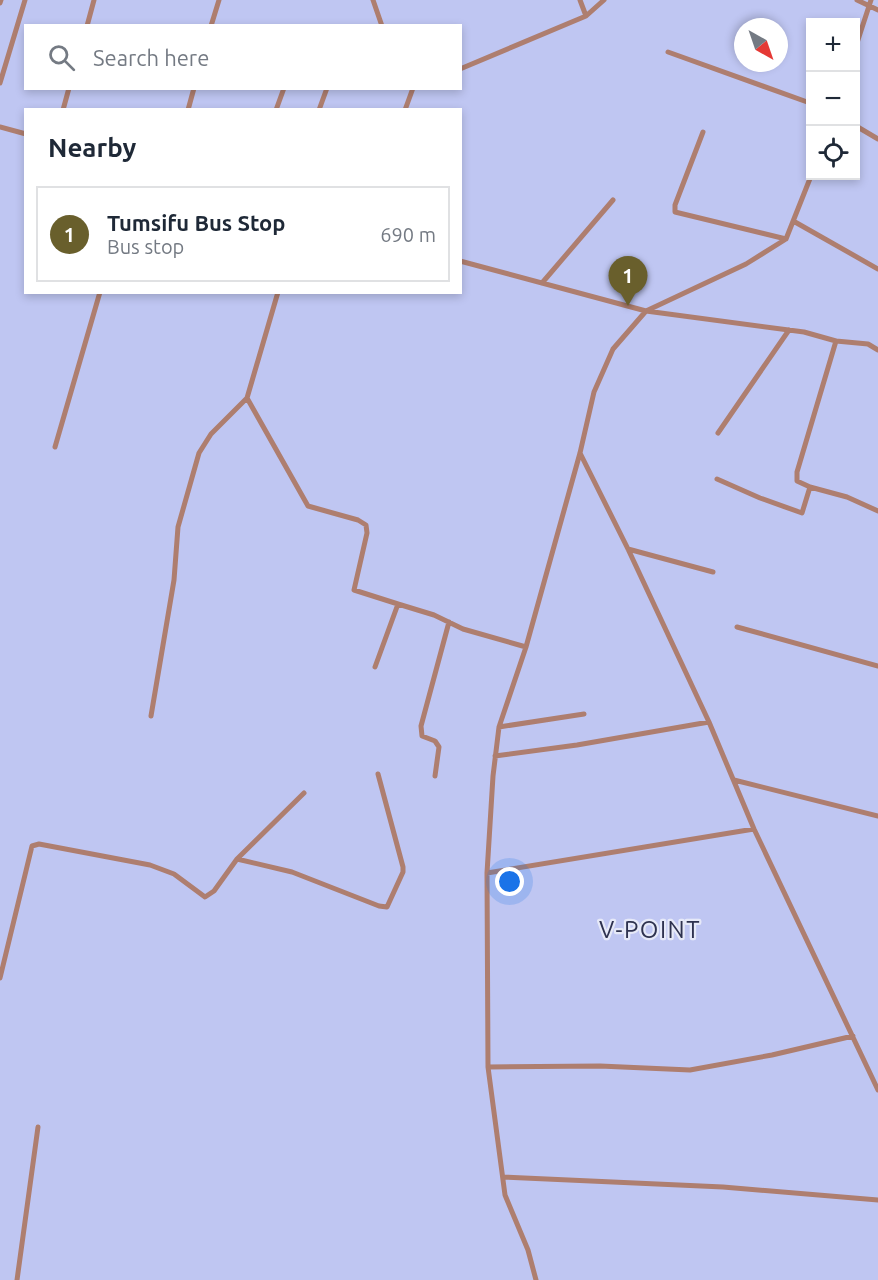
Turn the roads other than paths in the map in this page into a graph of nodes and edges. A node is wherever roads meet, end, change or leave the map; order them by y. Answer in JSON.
{"nodes":[{"id":1,"x":25,"y":0,"type":"edge"},
{"id":2,"x":94,"y":0,"type":"edge"},
{"id":3,"x":219,"y":0,"type":"edge"},
{"id":4,"x":373,"y":0,"type":"edge"},
{"id":5,"x":580,"y":0,"type":"edge"},
{"id":6,"x":604,"y":0,"type":"edge"},
{"id":7,"x":857,"y":0,"type":"edge"},
{"id":8,"x":870,"y":3,"type":"edge"},
{"id":9,"x":878,"y":9,"type":"edge"},
{"id":10,"x":586,"y":16,"type":"junction"},
{"id":11,"x":88,"y":24,"type":"edge"},
{"id":12,"x":212,"y":24,"type":"edge"},
{"id":13,"x":381,"y":24,"type":"edge"},
{"id":14,"x":860,"y":32,"type":"edge"},
{"id":15,"x":668,"y":51,"type":"dead end"},
{"id":16,"x":462,"y":68,"type":"edge"},
{"id":17,"x":0,"y":83,"type":"edge"},
{"id":18,"x":68,"y":90,"type":"edge"},
{"id":19,"x":193,"y":90,"type":"edge"},
{"id":20,"x":283,"y":90,"type":"edge"},
{"id":21,"x":326,"y":90,"type":"edge"},
{"id":22,"x":412,"y":90,"type":"edge"},
{"id":23,"x":806,"y":103,"type":"edge"},
{"id":24,"x":64,"y":108,"type":"edge"},
{"id":25,"x":189,"y":108,"type":"edge"},
{"id":26,"x":277,"y":108,"type":"edge"},
{"id":27,"x":320,"y":108,"type":"edge"},
{"id":28,"x":406,"y":108,"type":"edge"},
{"id":29,"x":0,"y":127,"type":"edge"},
{"id":30,"x":860,"y":129,"type":"edge"},
{"id":31,"x":703,"y":132,"type":"dead end"},
{"id":32,"x":24,"y":133,"type":"edge"},
{"id":33,"x":878,"y":139,"type":"edge"},
{"id":34,"x":810,"y":180,"type":"edge"},
{"id":35,"x":613,"y":200,"type":"dead end"},
{"id":36,"x":795,"y":222,"type":"junction"},
{"id":37,"x":786,"y":239,"type":"junction"},
{"id":38,"x":462,"y":262,"type":"edge"},
{"id":39,"x":878,"y":269,"type":"edge"},
{"id":40,"x":542,"y":283,"type":"junction"},
{"id":41,"x":99,"y":294,"type":"edge"},
{"id":42,"x":277,"y":294,"type":"edge"},
{"id":43,"x":646,"y":311,"type":"junction"},
{"id":44,"x":789,"y":330,"type":"junction"},
{"id":45,"x":836,"y":341,"type":"junction"},
{"id":46,"x":878,"y":350,"type":"edge"},
{"id":47,"x":247,"y":399,"type":"junction"},
{"id":48,"x":718,"y":434,"type":"dead end"},
{"id":49,"x":55,"y":447,"type":"dead end"},
{"id":50,"x":580,"y":453,"type":"junction"},
{"id":51,"x":717,"y":479,"type":"dead end"},
{"id":52,"x":810,"y":487,"type":"junction"},
{"id":53,"x":878,"y":511,"type":"edge"},
{"id":54,"x":628,"y":549,"type":"junction"},
{"id":55,"x":713,"y":572,"type":"dead end"},
{"id":56,"x":398,"y":604,"type":"junction"},
{"id":57,"x":449,"y":622,"type":"junction"},
{"id":58,"x":737,"y":627,"type":"dead end"},
{"id":59,"x":526,"y":647,"type":"junction"},
{"id":60,"x":878,"y":666,"type":"edge"},
{"id":61,"x":375,"y":667,"type":"dead end"},
{"id":62,"x":584,"y":714,"type":"dead end"},
{"id":63,"x":151,"y":716,"type":"dead end"},
{"id":64,"x":709,"y":722,"type":"junction"},
{"id":65,"x":500,"y":727,"type":"junction"},
{"id":66,"x":495,"y":756,"type":"junction"},
{"id":67,"x":378,"y":774,"type":"dead end"},
{"id":68,"x":435,"y":776,"type":"dead end"},
{"id":69,"x":734,"y":780,"type":"junction"},
{"id":70,"x":304,"y":793,"type":"dead end"},
{"id":71,"x":878,"y":816,"type":"edge"},
{"id":72,"x":754,"y":829,"type":"junction"},
{"id":73,"x":237,"y":859,"type":"junction"},
{"id":74,"x":487,"y":873,"type":"junction"},
{"id":75,"x":0,"y":978,"type":"edge"},
{"id":76,"x":853,"y":1036,"type":"junction"},
{"id":77,"x":488,"y":1067,"type":"junction"},
{"id":78,"x":878,"y":1090,"type":"edge"},
{"id":79,"x":38,"y":1127,"type":"dead end"},
{"id":80,"x":503,"y":1177,"type":"junction"},
{"id":81,"x":878,"y":1200,"type":"edge"},
{"id":82,"x":17,"y":1280,"type":"edge"},
{"id":83,"x":536,"y":1280,"type":"edge"}],
"edges":[{"from":1,"to":17,"type":"street"},
{"from":2,"to":11,"type":"street"},
{"from":3,"to":12,"type":"street"},
{"from":4,"to":13,"type":"street"},
{"from":5,"to":10,"type":"street"},
{"from":6,"to":10,"type":"street"},
{"from":7,"to":8,"type":"street"},
{"from":8,"to":9,"type":"street"},
{"from":8,"to":14,"type":"street"},
{"from":10,"to":16,"type":"street"},
{"from":15,"to":23,"type":"street"},
{"from":18,"to":24,"type":"street"},
{"from":19,"to":25,"type":"street"},
{"from":20,"to":26,"type":"street"},
{"from":21,"to":27,"type":"street"},
{"from":22,"to":28,"type":"street"},
{"from":29,"to":32,"type":"street"},
{"from":30,"to":33,"type":"street"},
{"from":31,"to":37,"type":"street"},
{"from":34,"to":36,"type":"street"},
{"from":35,"to":40,"type":"street"},
{"from":36,"to":37,"type":"street"},
{"from":36,"to":39,"type":"street"},
{"from":37,"to":43,"type":"street"},
{"from":38,"to":40,"type":"street"},
{"from":40,"to":43,"type":"street"},
{"from":41,"to":49,"type":"street"},
{"from":42,"to":47,"type":"street"},
{"from":43,"to":44,"type":"street"},
{"from":43,"to":50,"type":"street"},
{"from":44,"to":45,"type":"street"},
{"from":44,"to":48,"type":"street"},
{"from":45,"to":46,"type":"street"},
{"from":45,"to":52,"type":"street"},
{"from":47,"to":56,"type":"street"},
{"from":47,"to":63,"type":"street"},
{"from":50,"to":54,"type":"street"},
{"from":50,"to":59,"type":"street"},
{"from":51,"to":52,"type":"street"},
{"from":52,"to":53,"type":"street"},
{"from":54,"to":55,"type":"street"},
{"from":54,"to":64,"type":"street"},
{"from":56,"to":57,"type":"street"},
{"from":56,"to":61,"type":"street"},
{"from":57,"to":59,"type":"street"},
{"from":57,"to":68,"type":"street"},
{"from":58,"to":60,"type":"street"},
{"from":59,"to":65,"type":"street"},
{"from":62,"to":65,"type":"street"},
{"from":64,"to":66,"type":"street"},
{"from":64,"to":69,"type":"street"},
{"from":65,"to":66,"type":"street"},
{"from":66,"to":74,"type":"street"},
{"from":67,"to":73,"type":"street"},
{"from":69,"to":71,"type":"street"},
{"from":69,"to":72,"type":"street"},
{"from":70,"to":73,"type":"street"},
{"from":72,"to":74,"type":"street"},
{"from":72,"to":76,"type":"street"},
{"from":73,"to":75,"type":"street"},
{"from":74,"to":77,"type":"street"},
{"from":76,"to":77,"type":"street"},
{"from":76,"to":78,"type":"street"},
{"from":77,"to":80,"type":"street"},
{"from":79,"to":82,"type":"street"},
{"from":80,"to":81,"type":"street"},
{"from":80,"to":83,"type":"street"}]}
